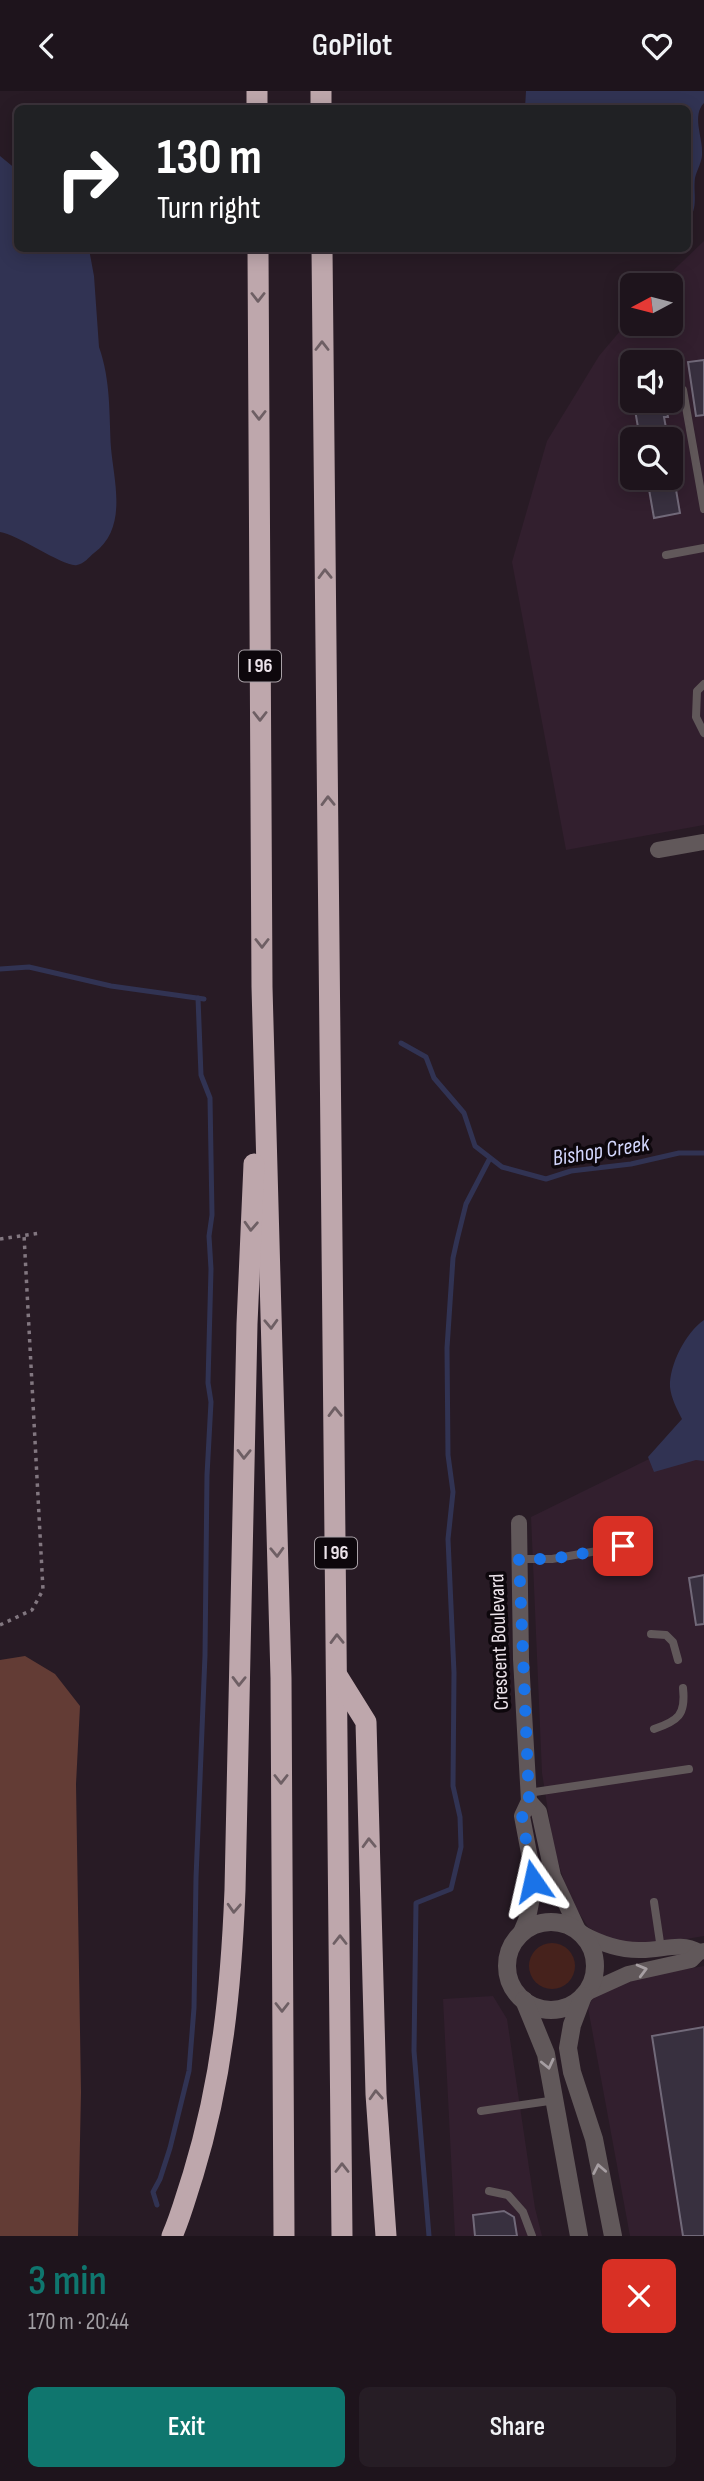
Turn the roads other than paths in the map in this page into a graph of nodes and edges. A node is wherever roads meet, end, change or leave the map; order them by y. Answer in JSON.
{"nodes":[{"id":1,"x":258,"y":252,"type":"edge"},
{"id":2,"x":322,"y":252,"type":"edge"},
{"id":3,"x":683,"y":390,"type":"dead end"},
{"id":4,"x":704,"y":509,"type":"edge"},
{"id":5,"x":704,"y":548,"type":"edge"},
{"id":6,"x":666,"y":555,"type":"dead end"},
{"id":7,"x":704,"y":684,"type":"edge"},
{"id":8,"x":704,"y":733,"type":"edge"},
{"id":9,"x":704,"y":842,"type":"edge"},
{"id":10,"x":658,"y":850,"type":"dead end"},
{"id":11,"x":262,"y":987,"type":"junction"},
{"id":12,"x":519,"y":1523,"type":"dead end"},
{"id":13,"x":648,"y":1542,"type":"dead end"},
{"id":14,"x":519,"y":1559,"type":"junction"},
{"id":15,"x":651,"y":1634,"type":"dead end"},
{"id":16,"x":678,"y":1660,"type":"dead end"},
{"id":17,"x":338,"y":1677,"type":"junction"},
{"id":18,"x":683,"y":1688,"type":"dead end"},
{"id":19,"x":654,"y":1729,"type":"dead end"},
{"id":20,"x":689,"y":1769,"type":"dead end"},
{"id":21,"x":528,"y":1797,"type":"junction"},
{"id":22,"x":654,"y":1902,"type":"dead end"},
{"id":23,"x":580,"y":1932,"type":"junction"},
{"id":24,"x":519,"y":1937,"type":"junction"},
{"id":25,"x":661,"y":1949,"type":"junction"},
{"id":26,"x":702,"y":1952,"type":"edge"},
{"id":27,"x":585,"y":1995,"type":"junction"},
{"id":28,"x":524,"y":2000,"type":"junction"},
{"id":29,"x":556,"y":2100,"type":"junction"},
{"id":30,"x":481,"y":2111,"type":"dead end"},
{"id":31,"x":489,"y":2191,"type":"dead end"},
{"id":32,"x":172,"y":2236,"type":"edge"},
{"id":33,"x":284,"y":2236,"type":"edge"},
{"id":34,"x":342,"y":2236,"type":"edge"},
{"id":35,"x":386,"y":2236,"type":"edge"},
{"id":36,"x":532,"y":2236,"type":"edge"},
{"id":37,"x":579,"y":2236,"type":"edge"},
{"id":38,"x":613,"y":2236,"type":"edge"}],
"edges":[{"from":1,"to":11,"type":"highway","number":"I 96","one_way":true},
{"from":17,"to":2,"type":"highway","number":"I 96","one_way":true},
{"from":3,"to":4,"type":"lane"},
{"from":5,"to":6,"type":"lane"},
{"from":7,"to":8,"type":"lane"},
{"from":9,"to":10,"type":"street"},
{"from":11,"to":32,"type":"highway","one_way":true},
{"from":11,"to":33,"type":"highway","number":"I 96","one_way":true},
{"from":12,"to":14,"type":"street","name":"Crescent Boulevard"},
{"from":13,"to":14,"type":"lane"},
{"from":14,"to":21,"type":"street","name":"Crescent Boulevard"},
{"from":15,"to":16,"type":"lane"},
{"from":34,"to":17,"type":"highway","number":"I 96","one_way":true},
{"from":35,"to":17,"type":"highway","one_way":true},
{"from":18,"to":19,"type":"lane"},
{"from":20,"to":21,"type":"lane"},
{"from":21,"to":23,"type":"street","name":"Crescent Boulevard"},
{"from":21,"to":24,"type":"street","name":"Crescent Boulevard"},
{"from":22,"to":25,"type":"lane"},
{"from":23,"to":24,"type":"street"},
{"from":23,"to":25,"type":"street"},
{"from":23,"to":27,"type":"street"},
{"from":24,"to":28,"type":"street"},
{"from":25,"to":26,"type":"street"},
{"from":27,"to":26,"type":"street","one_way":true},
{"from":27,"to":28,"type":"street"},
{"from":38,"to":27,"type":"street","one_way":true},
{"from":28,"to":29,"type":"street","one_way":true},
{"from":29,"to":30,"type":"lane"},
{"from":29,"to":37,"type":"street"},
{"from":31,"to":36,"type":"lane"}]}
